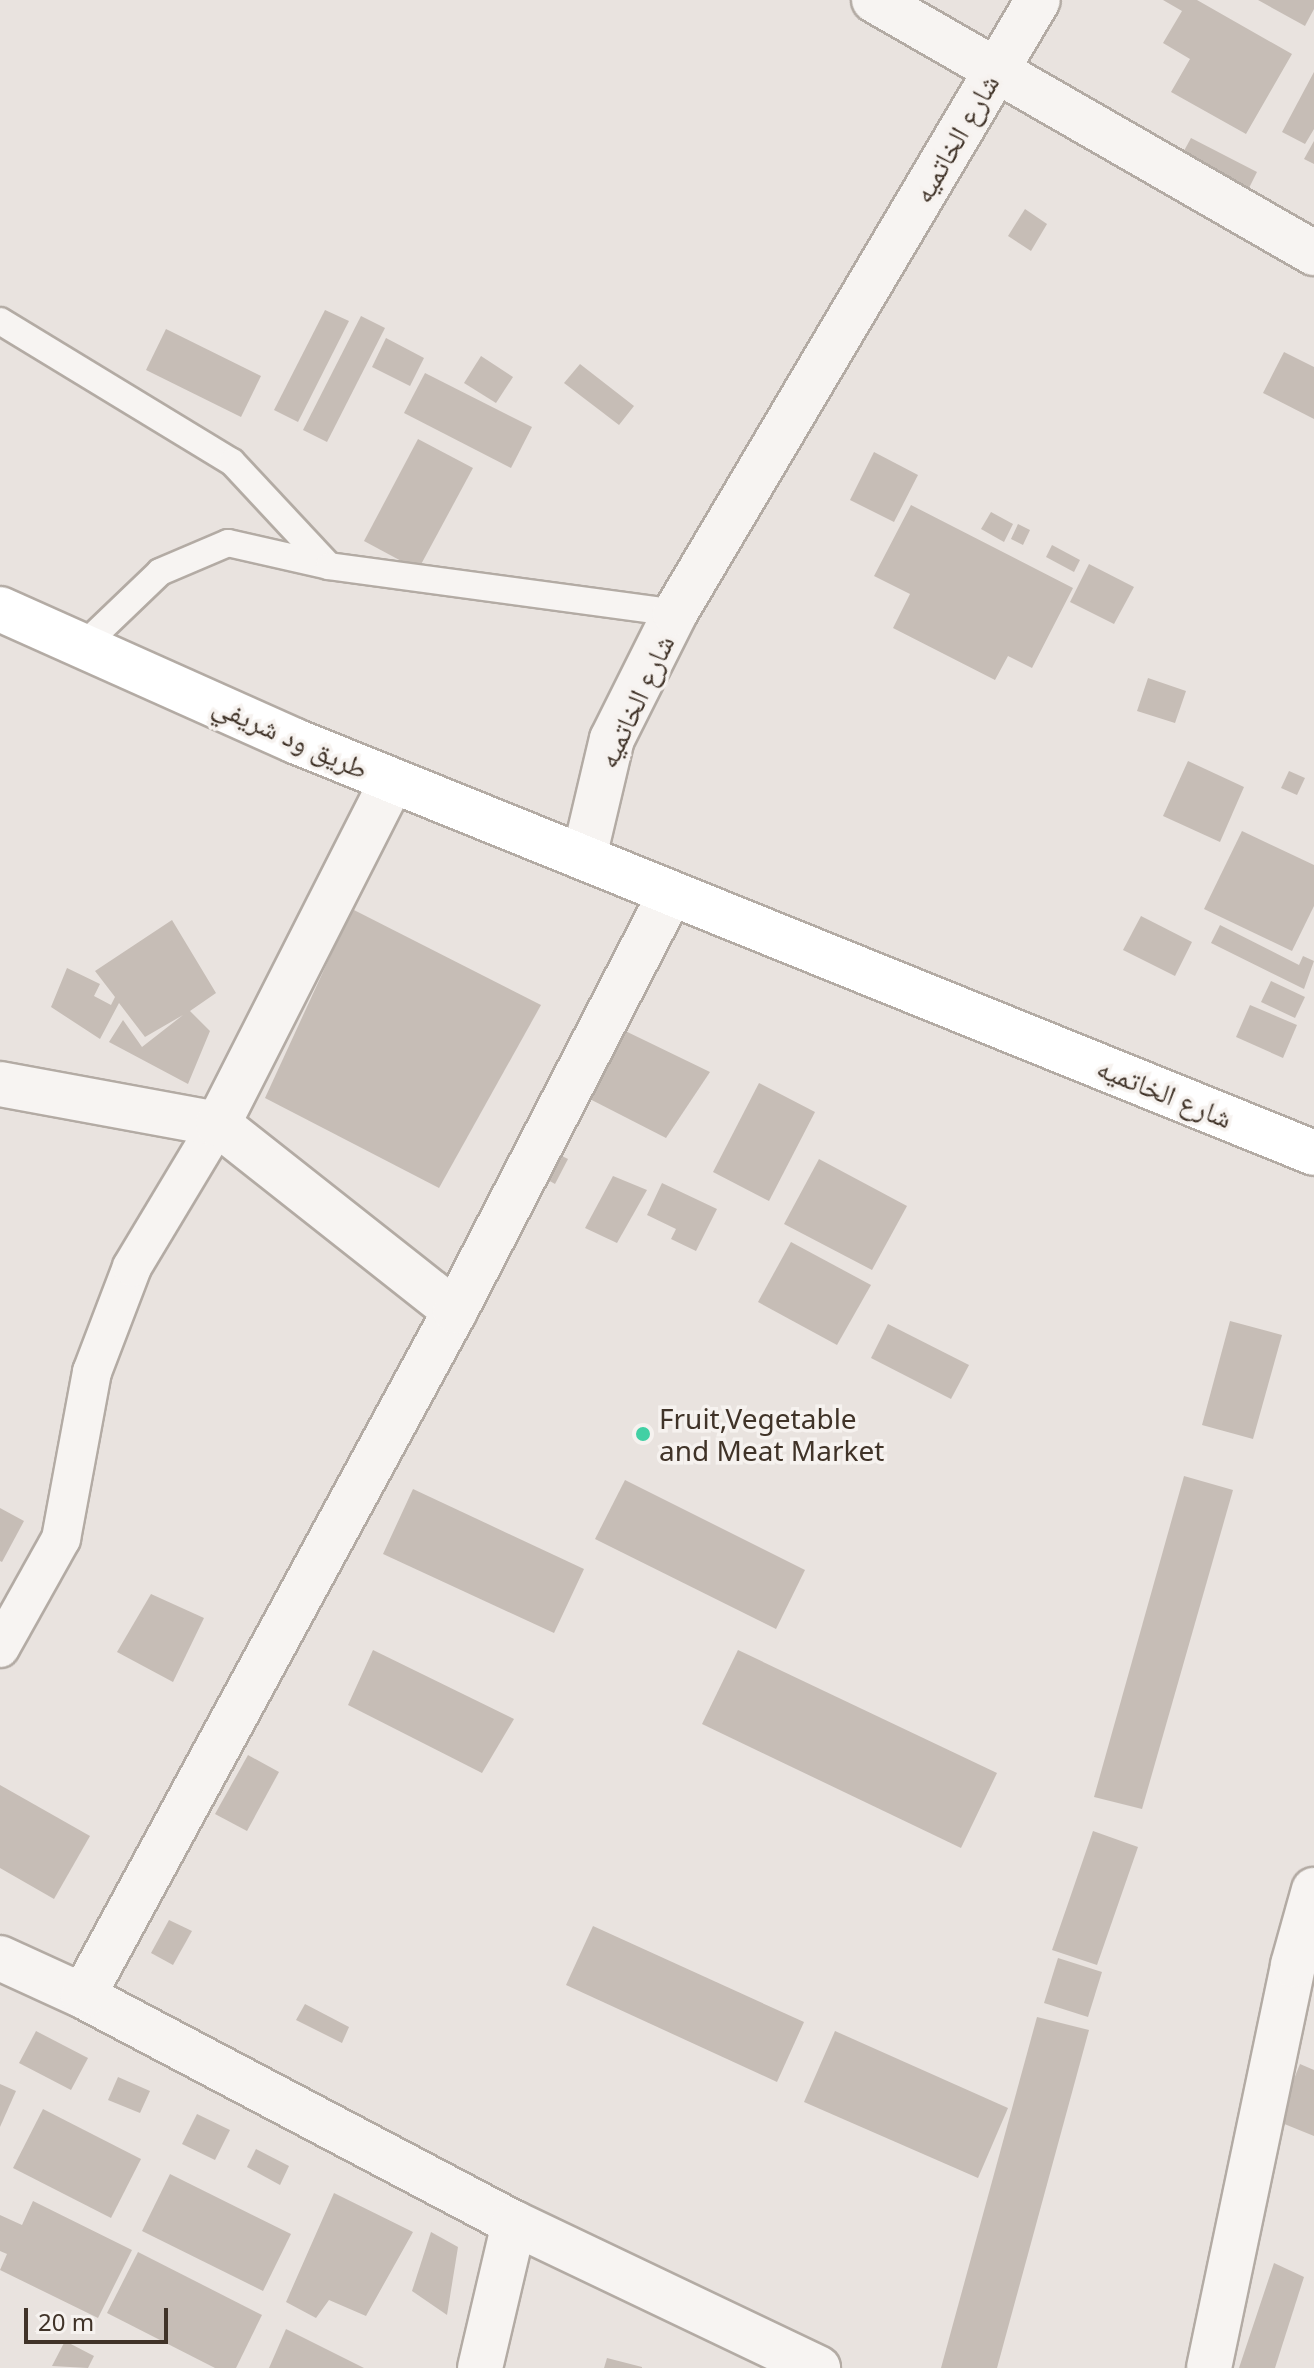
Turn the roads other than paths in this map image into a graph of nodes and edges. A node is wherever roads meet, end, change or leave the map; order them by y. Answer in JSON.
{"nodes":[{"id":1,"x":874,"y":0,"type":"edge"},
{"id":2,"x":1038,"y":0,"type":"edge"},
{"id":3,"x":996,"y":68,"type":"junction"},
{"id":4,"x":1314,"y":253,"type":"edge"},
{"id":5,"x":0,"y":321,"type":"edge"},
{"id":6,"x":329,"y":566,"type":"junction"},
{"id":7,"x":0,"y":609,"type":"edge"},
{"id":8,"x":675,"y":613,"type":"junction"},
{"id":9,"x":84,"y":645,"type":"junction"},
{"id":10,"x":392,"y":781,"type":"junction"},
{"id":11,"x":584,"y":857,"type":"junction"},
{"id":12,"x":670,"y":894,"type":"junction"},
{"id":13,"x":0,"y":1084,"type":"edge"},
{"id":14,"x":218,"y":1124,"type":"junction"},
{"id":15,"x":1314,"y":1153,"type":"edge"},
{"id":16,"x":455,"y":1311,"type":"junction"},
{"id":17,"x":0,"y":1648,"type":"edge"},
{"id":18,"x":1314,"y":1890,"type":"edge"},
{"id":19,"x":0,"y":1958,"type":"edge"},
{"id":20,"x":83,"y":1996,"type":"junction"},
{"id":21,"x":514,"y":2223,"type":"junction"},
{"id":22,"x":480,"y":2368,"type":"edge"},
{"id":23,"x":818,"y":2368,"type":"edge"},
{"id":24,"x":1209,"y":2368,"type":"edge"}],
"edges":[{"from":1,"to":3,"type":"street"},
{"from":2,"to":3,"type":"street","name":"شارع الخاتميه"},
{"from":3,"to":4,"type":"street"},
{"from":3,"to":8,"type":"street","name":"شارع الخاتميه"},
{"from":5,"to":6,"type":"lane"},
{"from":6,"to":8,"type":"lane"},
{"from":6,"to":9,"type":"lane"},
{"from":7,"to":9,"type":"main road","name":"طريق ود شريفي"},
{"from":8,"to":11,"type":"street","name":"شارع الخاتميه"},
{"from":9,"to":10,"type":"main road","name":"طريق ود شريفي"},
{"from":10,"to":11,"type":"main road","name":"طريق ود شريفي"},
{"from":10,"to":14,"type":"street"},
{"from":11,"to":12,"type":"main road","name":"شارع الخاتميه"},
{"from":12,"to":15,"type":"main road","name":"شارع الخاتميه"},
{"from":12,"to":16,"type":"street"},
{"from":13,"to":14,"type":"street"},
{"from":14,"to":16,"type":"street"},
{"from":14,"to":17,"type":"street"},
{"from":16,"to":20,"type":"street"},
{"from":18,"to":24,"type":"street"},
{"from":19,"to":20,"type":"street"},
{"from":20,"to":21,"type":"street"},
{"from":21,"to":22,"type":"street"},
{"from":21,"to":23,"type":"street"}]}
